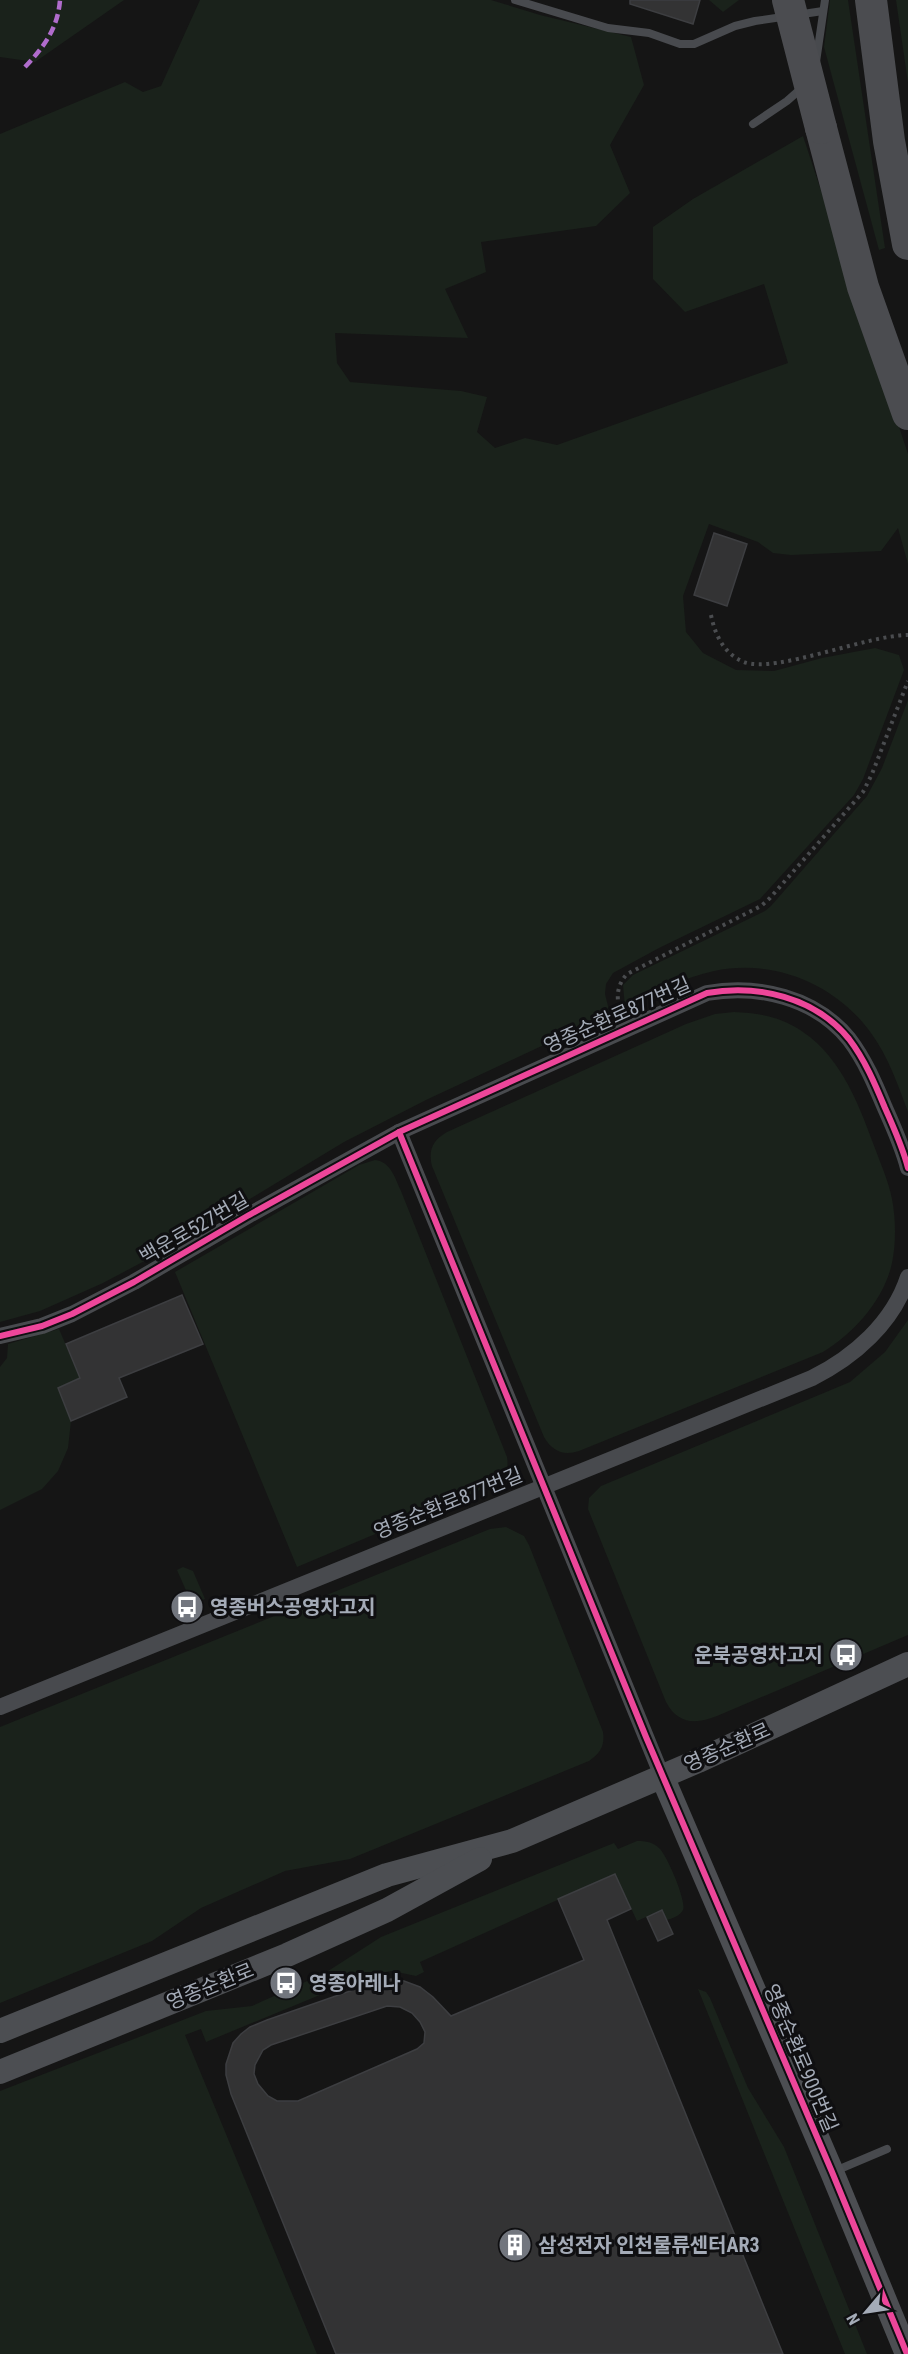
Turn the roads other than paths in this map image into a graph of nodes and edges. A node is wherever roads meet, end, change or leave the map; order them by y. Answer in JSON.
{"nodes":[{"id":1,"x":514,"y":0,"type":"edge"},
{"id":2,"x":788,"y":0,"type":"edge"},
{"id":3,"x":825,"y":0,"type":"edge"},
{"id":4,"x":871,"y":0,"type":"edge"},
{"id":5,"x":823,"y":11,"type":"junction"},
{"id":6,"x":753,"y":124,"type":"dead end"},
{"id":7,"x":908,"y":244,"type":"edge"},
{"id":8,"x":908,"y":414,"type":"edge"},
{"id":9,"x":399,"y":1132,"type":"junction"},
{"id":10,"x":908,"y":1168,"type":"edge"},
{"id":11,"x":908,"y":1277,"type":"edge"},
{"id":12,"x":0,"y":1336,"type":"edge"},
{"id":13,"x":544,"y":1487,"type":"junction"},
{"id":14,"x":908,"y":1664,"type":"edge"},
{"id":15,"x":0,"y":1707,"type":"edge"},
{"id":16,"x":663,"y":1776,"type":"junction"},
{"id":17,"x":512,"y":1841,"type":"junction"},
{"id":18,"x":0,"y":2031,"type":"edge"},
{"id":19,"x":0,"y":2072,"type":"edge"},
{"id":20,"x":887,"y":2149,"type":"dead end"},
{"id":21,"x":832,"y":2172,"type":"junction"},
{"id":22,"x":907,"y":2354,"type":"edge"}],
"edges":[{"from":1,"to":5,"type":"lane"},
{"from":2,"to":8,"type":"highway","bridge":true},
{"from":3,"to":5,"type":"lane"},
{"from":4,"to":7,"type":"highway"},
{"from":5,"to":6,"type":"lane"},
{"from":9,"to":10,"type":"street","name":"영종순환로877번길"},
{"from":9,"to":12,"type":"street","name":"백운로527번길"},
{"from":9,"to":13,"type":"street"},
{"from":11,"to":13,"type":"street","name":"영종순환로877번길"},
{"from":13,"to":15,"type":"street","name":"영종순환로877번길"},
{"from":13,"to":16,"type":"street"},
{"from":14,"to":16,"type":"main road","name":"영종순환로"},
{"from":16,"to":17,"type":"main road","name":"영종순환로"},
{"from":16,"to":21,"type":"main road","name":"영종순환로900번길"},
{"from":17,"to":18,"type":"main road","name":"영종순환로"},
{"from":17,"to":19,"type":"main road","name":"영종순환로"},
{"from":20,"to":21,"type":"lane"},
{"from":21,"to":22,"type":"main road","name":"영종순환로900번길"}]}
